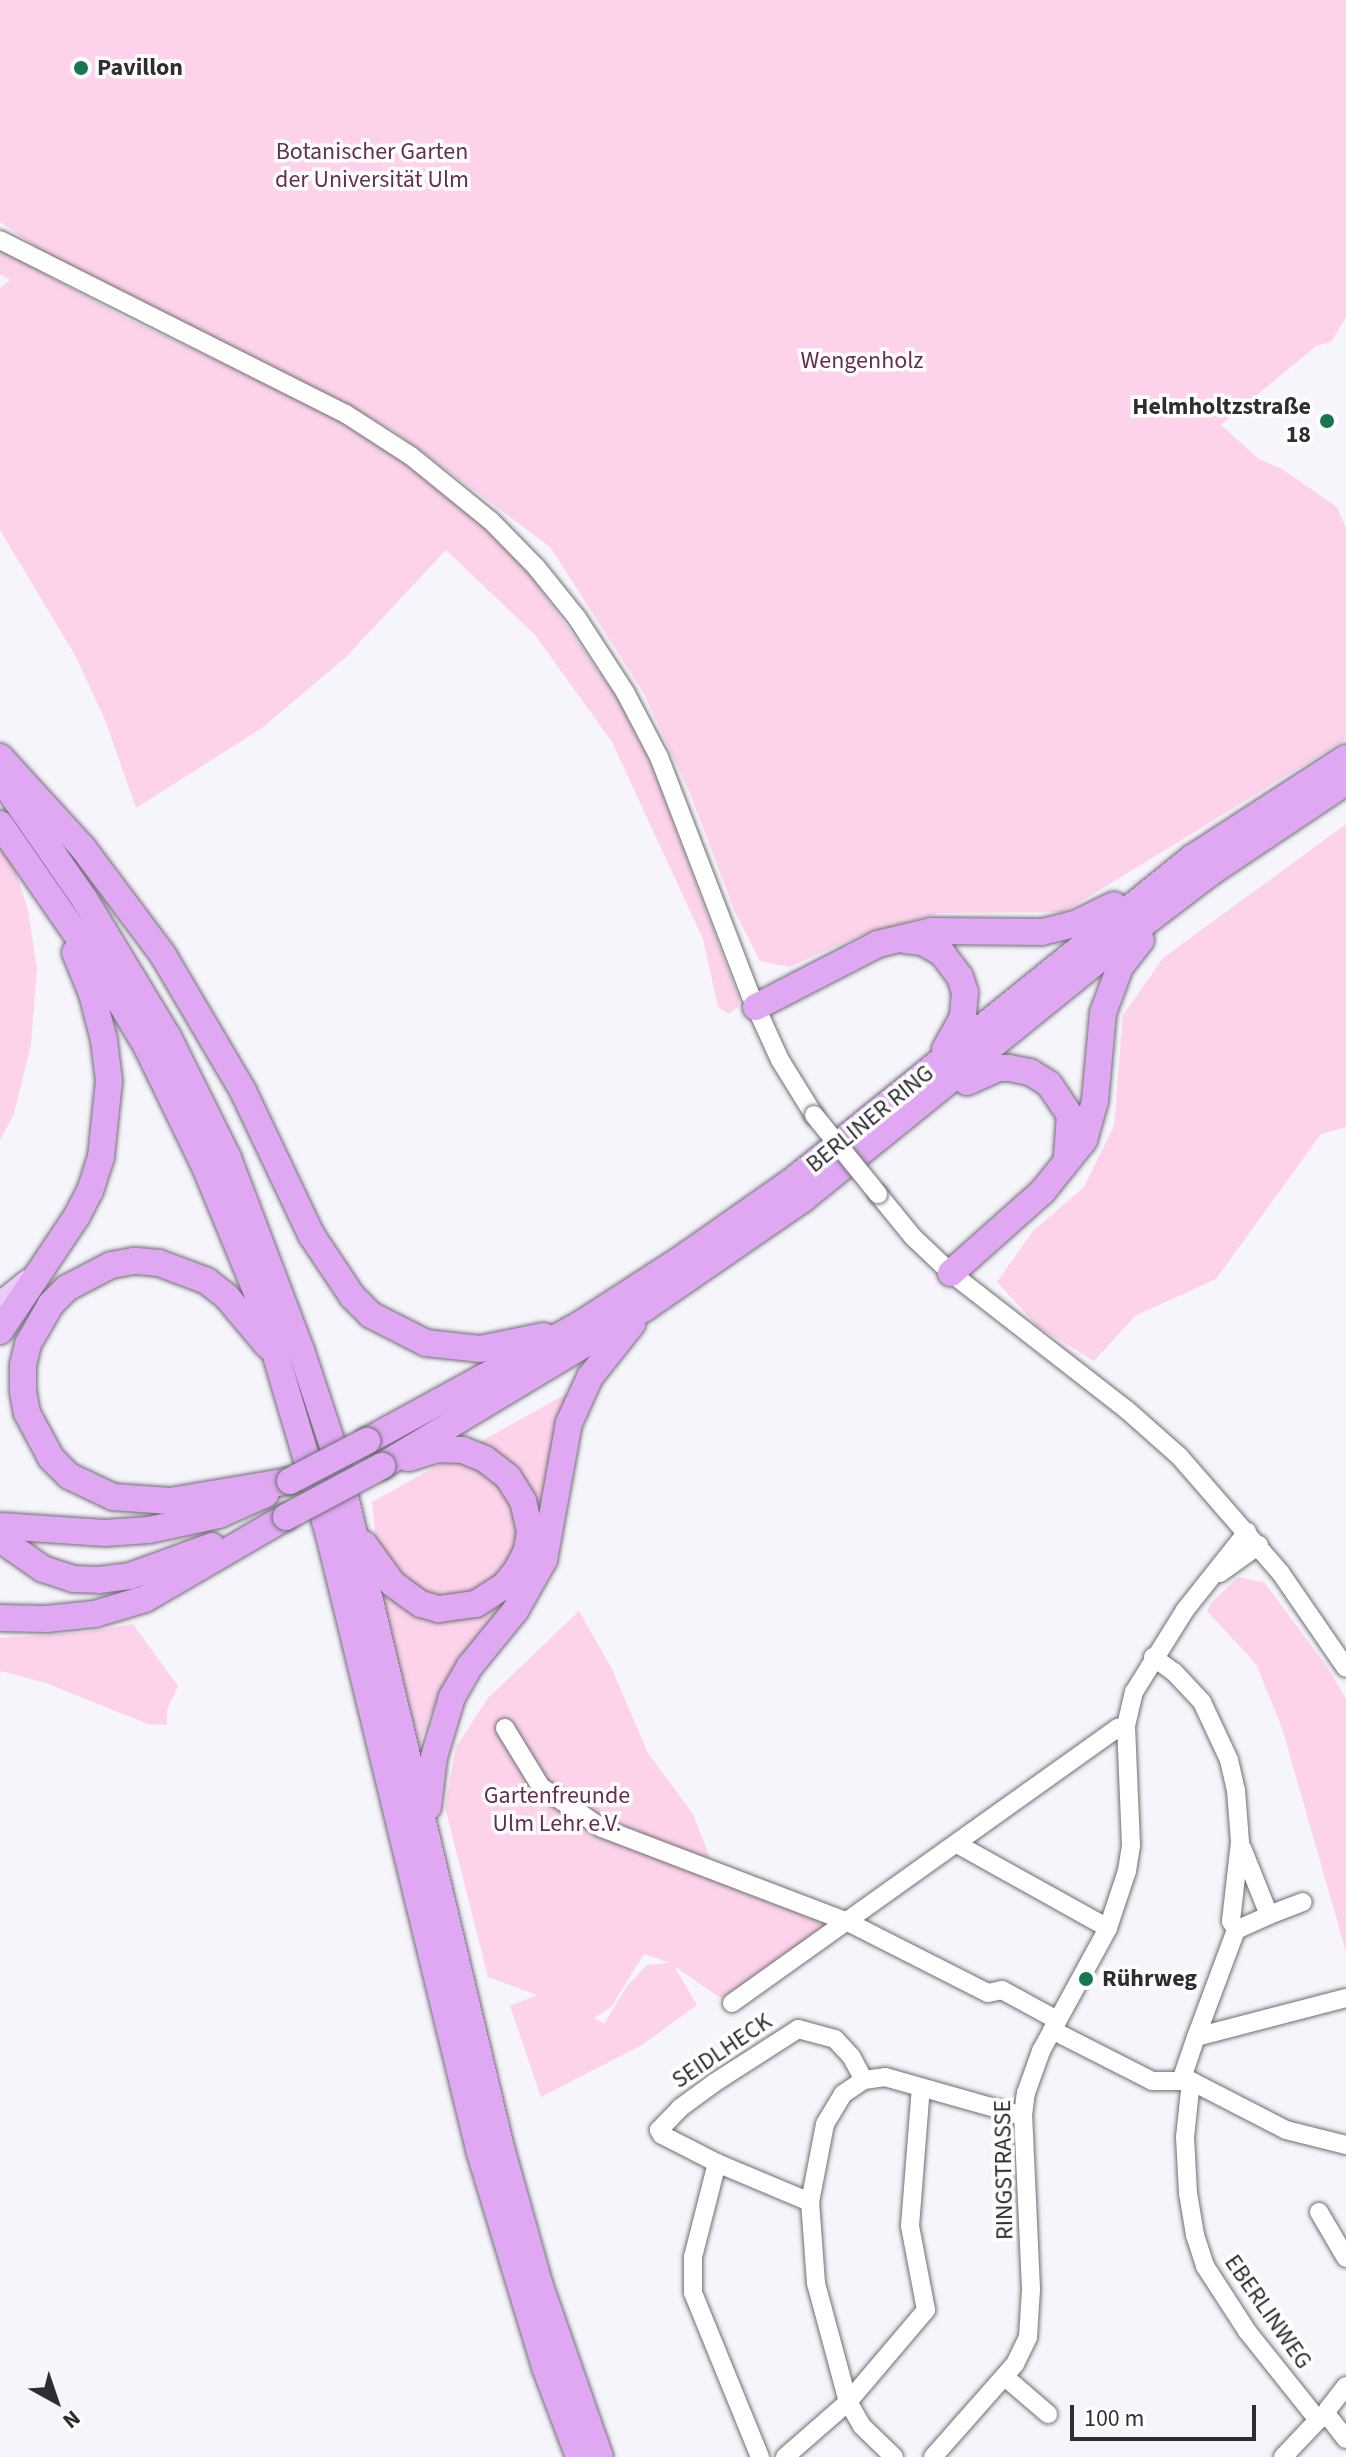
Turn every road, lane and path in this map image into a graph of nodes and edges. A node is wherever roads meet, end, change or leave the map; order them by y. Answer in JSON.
{"nodes":[{"id":1,"x":0,"y":240,"type":"edge"},
{"id":2,"x":0,"y":757,"type":"edge"},
{"id":3,"x":1346,"y":758,"type":"edge"},
{"id":4,"x":0,"y":777,"type":"edge"},
{"id":5,"x":1346,"y":782,"type":"edge"},
{"id":6,"x":0,"y":824,"type":"edge"},
{"id":7,"x":1201,"y":866,"type":"junction"},
{"id":8,"x":53,"y":901,"type":"junction"},
{"id":9,"x":897,"y":939,"type":"junction"},
{"id":10,"x":756,"y":1007,"type":"junction"},
{"id":11,"x":938,"y":1079,"type":"junction"},
{"id":12,"x":1064,"y":1169,"type":"junction"},
{"id":13,"x":44,"y":1268,"type":"junction"},
{"id":14,"x":951,"y":1273,"type":"junction"},
{"id":15,"x":0,"y":1303,"type":"edge"},
{"id":16,"x":645,"y":1308,"type":"junction"},
{"id":17,"x":579,"y":1325,"type":"junction"},
{"id":18,"x":0,"y":1331,"type":"edge"},
{"id":19,"x":280,"y":1362,"type":"junction"},
{"id":20,"x":382,"y":1466,"type":"junction"},
{"id":21,"x":247,"y":1496,"type":"junction"},
{"id":22,"x":286,"y":1517,"type":"junction"},
{"id":23,"x":0,"y":1526,"type":"edge"},
{"id":24,"x":353,"y":1528,"type":"junction"},
{"id":25,"x":1253,"y":1538,"type":"junction"},
{"id":26,"x":0,"y":1539,"type":"edge"},
{"id":27,"x":10,"y":1619,"type":"edge"},
{"id":28,"x":1153,"y":1657,"type":"junction"},
{"id":29,"x":1346,"y":1668,"type":"edge"},
{"id":30,"x":1126,"y":1726,"type":"junction"},
{"id":31,"x":505,"y":1728,"type":"dead end"},
{"id":32,"x":426,"y":1829,"type":"junction"},
{"id":33,"x":1240,"y":1842,"type":"junction"},
{"id":34,"x":957,"y":1844,"type":"junction"},
{"id":35,"x":1303,"y":1902,"type":"dead end"},
{"id":36,"x":1269,"y":1915,"type":"junction"},
{"id":37,"x":846,"y":1921,"type":"junction"},
{"id":38,"x":1108,"y":1928,"type":"junction"},
{"id":39,"x":1236,"y":1930,"type":"junction"},
{"id":40,"x":1346,"y":1998,"type":"edge"},
{"id":41,"x":732,"y":2003,"type":"dead end"},
{"id":42,"x":1054,"y":2025,"type":"junction"},
{"id":43,"x":1196,"y":2037,"type":"junction"},
{"id":44,"x":864,"y":2080,"type":"junction"},
{"id":45,"x":1186,"y":2081,"type":"junction"},
{"id":46,"x":921,"y":2087,"type":"junction"},
{"id":47,"x":1023,"y":2116,"type":"junction"},
{"id":48,"x":1346,"y":2145,"type":"edge"},
{"id":49,"x":717,"y":2163,"type":"junction"},
{"id":50,"x":810,"y":2202,"type":"junction"},
{"id":51,"x":1319,"y":2212,"type":"dead end"},
{"id":52,"x":1346,"y":2258,"type":"edge"},
{"id":53,"x":1005,"y":2377,"type":"junction"},
{"id":54,"x":1346,"y":2386,"type":"edge"},
{"id":55,"x":848,"y":2402,"type":"junction"},
{"id":56,"x":1048,"y":2414,"type":"dead end"},
{"id":57,"x":1323,"y":2418,"type":"junction"},
{"id":58,"x":1346,"y":2439,"type":"edge"},
{"id":59,"x":937,"y":2456,"type":"edge"},
{"id":60,"x":579,"y":2457,"type":"edge"},
{"id":61,"x":600,"y":2457,"type":"edge"},
{"id":62,"x":760,"y":2457,"type":"edge"},
{"id":63,"x":785,"y":2457,"type":"edge"},
{"id":64,"x":894,"y":2457,"type":"edge"},
{"id":65,"x":1283,"y":2457,"type":"edge"}],
"edges":[{"from":1,"to":10,"type":"street"},
{"from":2,"to":17,"type":"highway"},
{"from":3,"to":7,"type":"highway","name":"BERLINER RING"},
{"from":4,"to":24,"type":"highway"},
{"from":5,"to":7,"type":"highway","name":"BERLINER RING"},
{"from":6,"to":8,"type":"highway"},
{"from":7,"to":9,"type":"highway"},
{"from":7,"to":11,"type":"highway","name":"BERLINER RING"},
{"from":7,"to":12,"type":"highway"},
{"from":8,"to":13,"type":"highway"},
{"from":8,"to":19,"type":"highway"},
{"from":9,"to":10,"type":"highway"},
{"from":9,"to":11,"type":"highway"},
{"from":10,"to":14,"type":"street","bridge":true},
{"from":11,"to":12,"type":"highway"},
{"from":11,"to":16,"type":"highway","name":"BERLINER RING"},
{"from":11,"to":17,"type":"highway","name":"BERLINER RING"},
{"from":12,"to":14,"type":"highway"},
{"from":13,"to":15,"type":"main road"},
{"from":13,"to":18,"type":"highway"},
{"from":14,"to":25,"type":"street"},
{"from":16,"to":20,"type":"highway","name":"BERLINER RING"},
{"from":16,"to":32,"type":"highway"},
{"from":17,"to":21,"type":"highway","name":"BERLINER RING","bridge":true},
{"from":19,"to":21,"type":"highway"},
{"from":19,"to":60,"type":"highway"},
{"from":20,"to":22,"type":"highway","bridge":true},
{"from":20,"to":24,"type":"highway"},
{"from":21,"to":23,"type":"highway"},
{"from":22,"to":26,"type":"highway"},
{"from":22,"to":27,"type":"highway"},
{"from":24,"to":32,"type":"highway"},
{"from":25,"to":28,"type":"street","name":"RINGSTRASSE"},
{"from":25,"to":29,"type":"street"},
{"from":28,"to":30,"type":"street","name":"RINGSTRASSE"},
{"from":28,"to":33,"type":"street"},
{"from":30,"to":34,"type":"street"},
{"from":30,"to":38,"type":"street","name":"RINGSTRASSE"},
{"from":31,"to":37,"type":"street"},
{"from":32,"to":61,"type":"highway"},
{"from":33,"to":36,"type":"street"},
{"from":33,"to":39,"type":"street"},
{"from":34,"to":37,"type":"street"},
{"from":34,"to":38,"type":"street"},
{"from":35,"to":36,"type":"street"},
{"from":36,"to":39,"type":"street"},
{"from":37,"to":41,"type":"street"},
{"from":37,"to":42,"type":"street"},
{"from":38,"to":42,"type":"street","name":"RINGSTRASSE"},
{"from":39,"to":43,"type":"street"},
{"from":40,"to":43,"type":"street"},
{"from":42,"to":45,"type":"street"},
{"from":42,"to":47,"type":"street","name":"RINGSTRASSE"},
{"from":43,"to":45,"type":"street"},
{"from":44,"to":46,"type":"street"},
{"from":44,"to":49,"type":"street","name":"SEIDLHECK"},
{"from":44,"to":50,"type":"street"},
{"from":45,"to":48,"type":"street"},
{"from":45,"to":57,"type":"street","name":"EBERLINWEG"},
{"from":46,"to":47,"type":"street"},
{"from":46,"to":55,"type":"street"},
{"from":47,"to":53,"type":"street","name":"RINGSTRASSE"},
{"from":49,"to":50,"type":"street","name":"SEIDLHECK"},
{"from":49,"to":62,"type":"street"},
{"from":50,"to":55,"type":"street"},
{"from":51,"to":52,"type":"street"},
{"from":53,"to":56,"type":"street"},
{"from":53,"to":59,"type":"street","name":"RINGSTRASSE"},
{"from":54,"to":57,"type":"street"},
{"from":55,"to":63,"type":"street"},
{"from":55,"to":64,"type":"street"},
{"from":57,"to":58,"type":"street","name":"EBERLINWEG"},
{"from":57,"to":65,"type":"street"}]}
